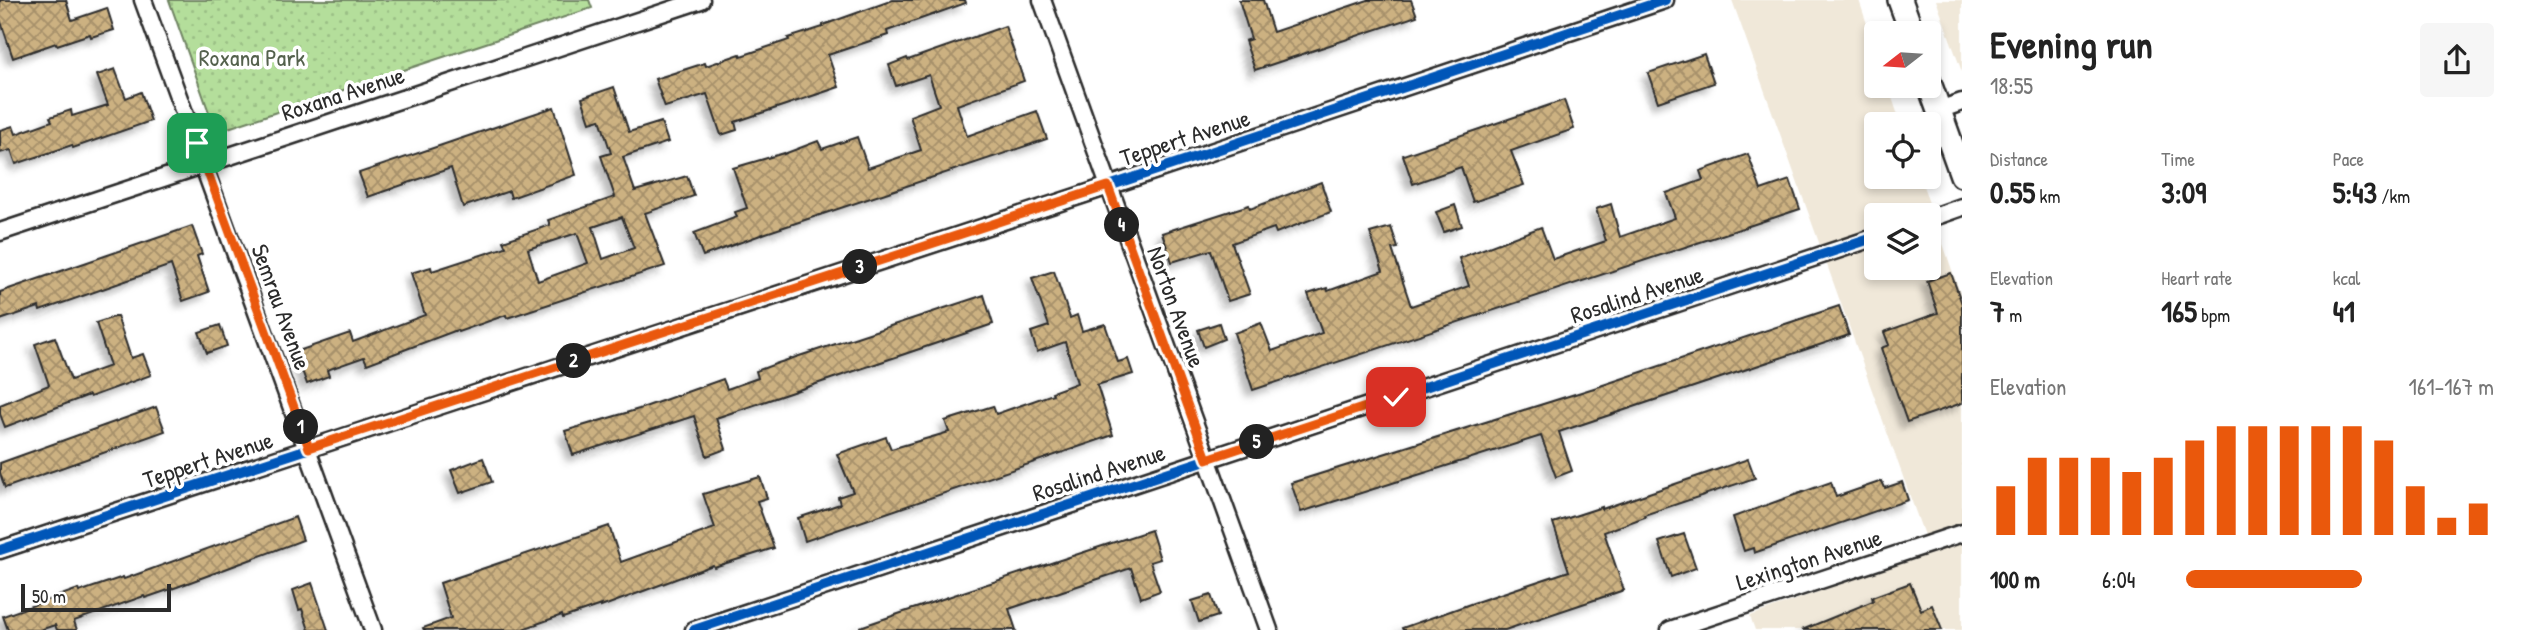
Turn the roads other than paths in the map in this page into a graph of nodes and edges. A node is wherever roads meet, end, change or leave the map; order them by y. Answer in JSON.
{"nodes":[{"id":1,"x":143,"y":0,"type":"edge"},
{"id":2,"x":701,"y":0,"type":"edge"},
{"id":3,"x":1042,"y":0,"type":"edge"},
{"id":4,"x":1665,"y":0,"type":"edge"},
{"id":5,"x":1900,"y":0,"type":"edge"},
{"id":6,"x":1908,"y":21,"type":"edge"},
{"id":7,"x":1935,"y":98,"type":"edge"},
{"id":8,"x":1962,"y":102,"type":"edge"},
{"id":9,"x":1939,"y":110,"type":"junction"},
{"id":10,"x":205,"y":164,"type":"junction"},
{"id":11,"x":1962,"y":175,"type":"edge"},
{"id":12,"x":1108,"y":186,"type":"junction"},
{"id":13,"x":1962,"y":207,"type":"edge"},
{"id":14,"x":1941,"y":214,"type":"edge"},
{"id":15,"x":0,"y":232,"type":"edge"},
{"id":16,"x":1864,"y":241,"type":"edge"},
{"id":17,"x":309,"y":448,"type":"junction"},
{"id":18,"x":1207,"y":459,"type":"junction"},
{"id":19,"x":1962,"y":533,"type":"edge"},
{"id":20,"x":0,"y":550,"type":"edge"},
{"id":21,"x":373,"y":630,"type":"edge"},
{"id":22,"x":694,"y":630,"type":"edge"},
{"id":23,"x":1269,"y":630,"type":"edge"},
{"id":24,"x":1670,"y":630,"type":"edge"}],
"edges":[{"from":1,"to":10,"type":"street","name":"Semrau Avenue"},
{"from":2,"to":10,"type":"street","name":"Roxana Avenue"},
{"from":3,"to":12,"type":"street","name":"Norton Avenue"},
{"from":4,"to":12,"type":"street","name":"Teppert Avenue"},
{"from":5,"to":6,"type":"main road"},
{"from":7,"to":9,"type":"main road"},
{"from":8,"to":9,"type":"street"},
{"from":9,"to":11,"type":"main road"},
{"from":10,"to":15,"type":"street","name":"Roxana Avenue"},
{"from":10,"to":17,"type":"street","name":"Semrau Avenue"},
{"from":12,"to":17,"type":"street","name":"Teppert Avenue"},
{"from":12,"to":18,"type":"street","name":"Norton Avenue"},
{"from":13,"to":14,"type":"street"},
{"from":16,"to":18,"type":"street","name":"Rosalind Avenue"},
{"from":17,"to":20,"type":"street","name":"Teppert Avenue"},
{"from":17,"to":21,"type":"street","name":"Semrau Avenue"},
{"from":18,"to":22,"type":"street","name":"Rosalind Avenue"},
{"from":18,"to":23,"type":"street","name":"Norton Avenue"},
{"from":19,"to":24,"type":"street","name":"Lexington Avenue"}]}
